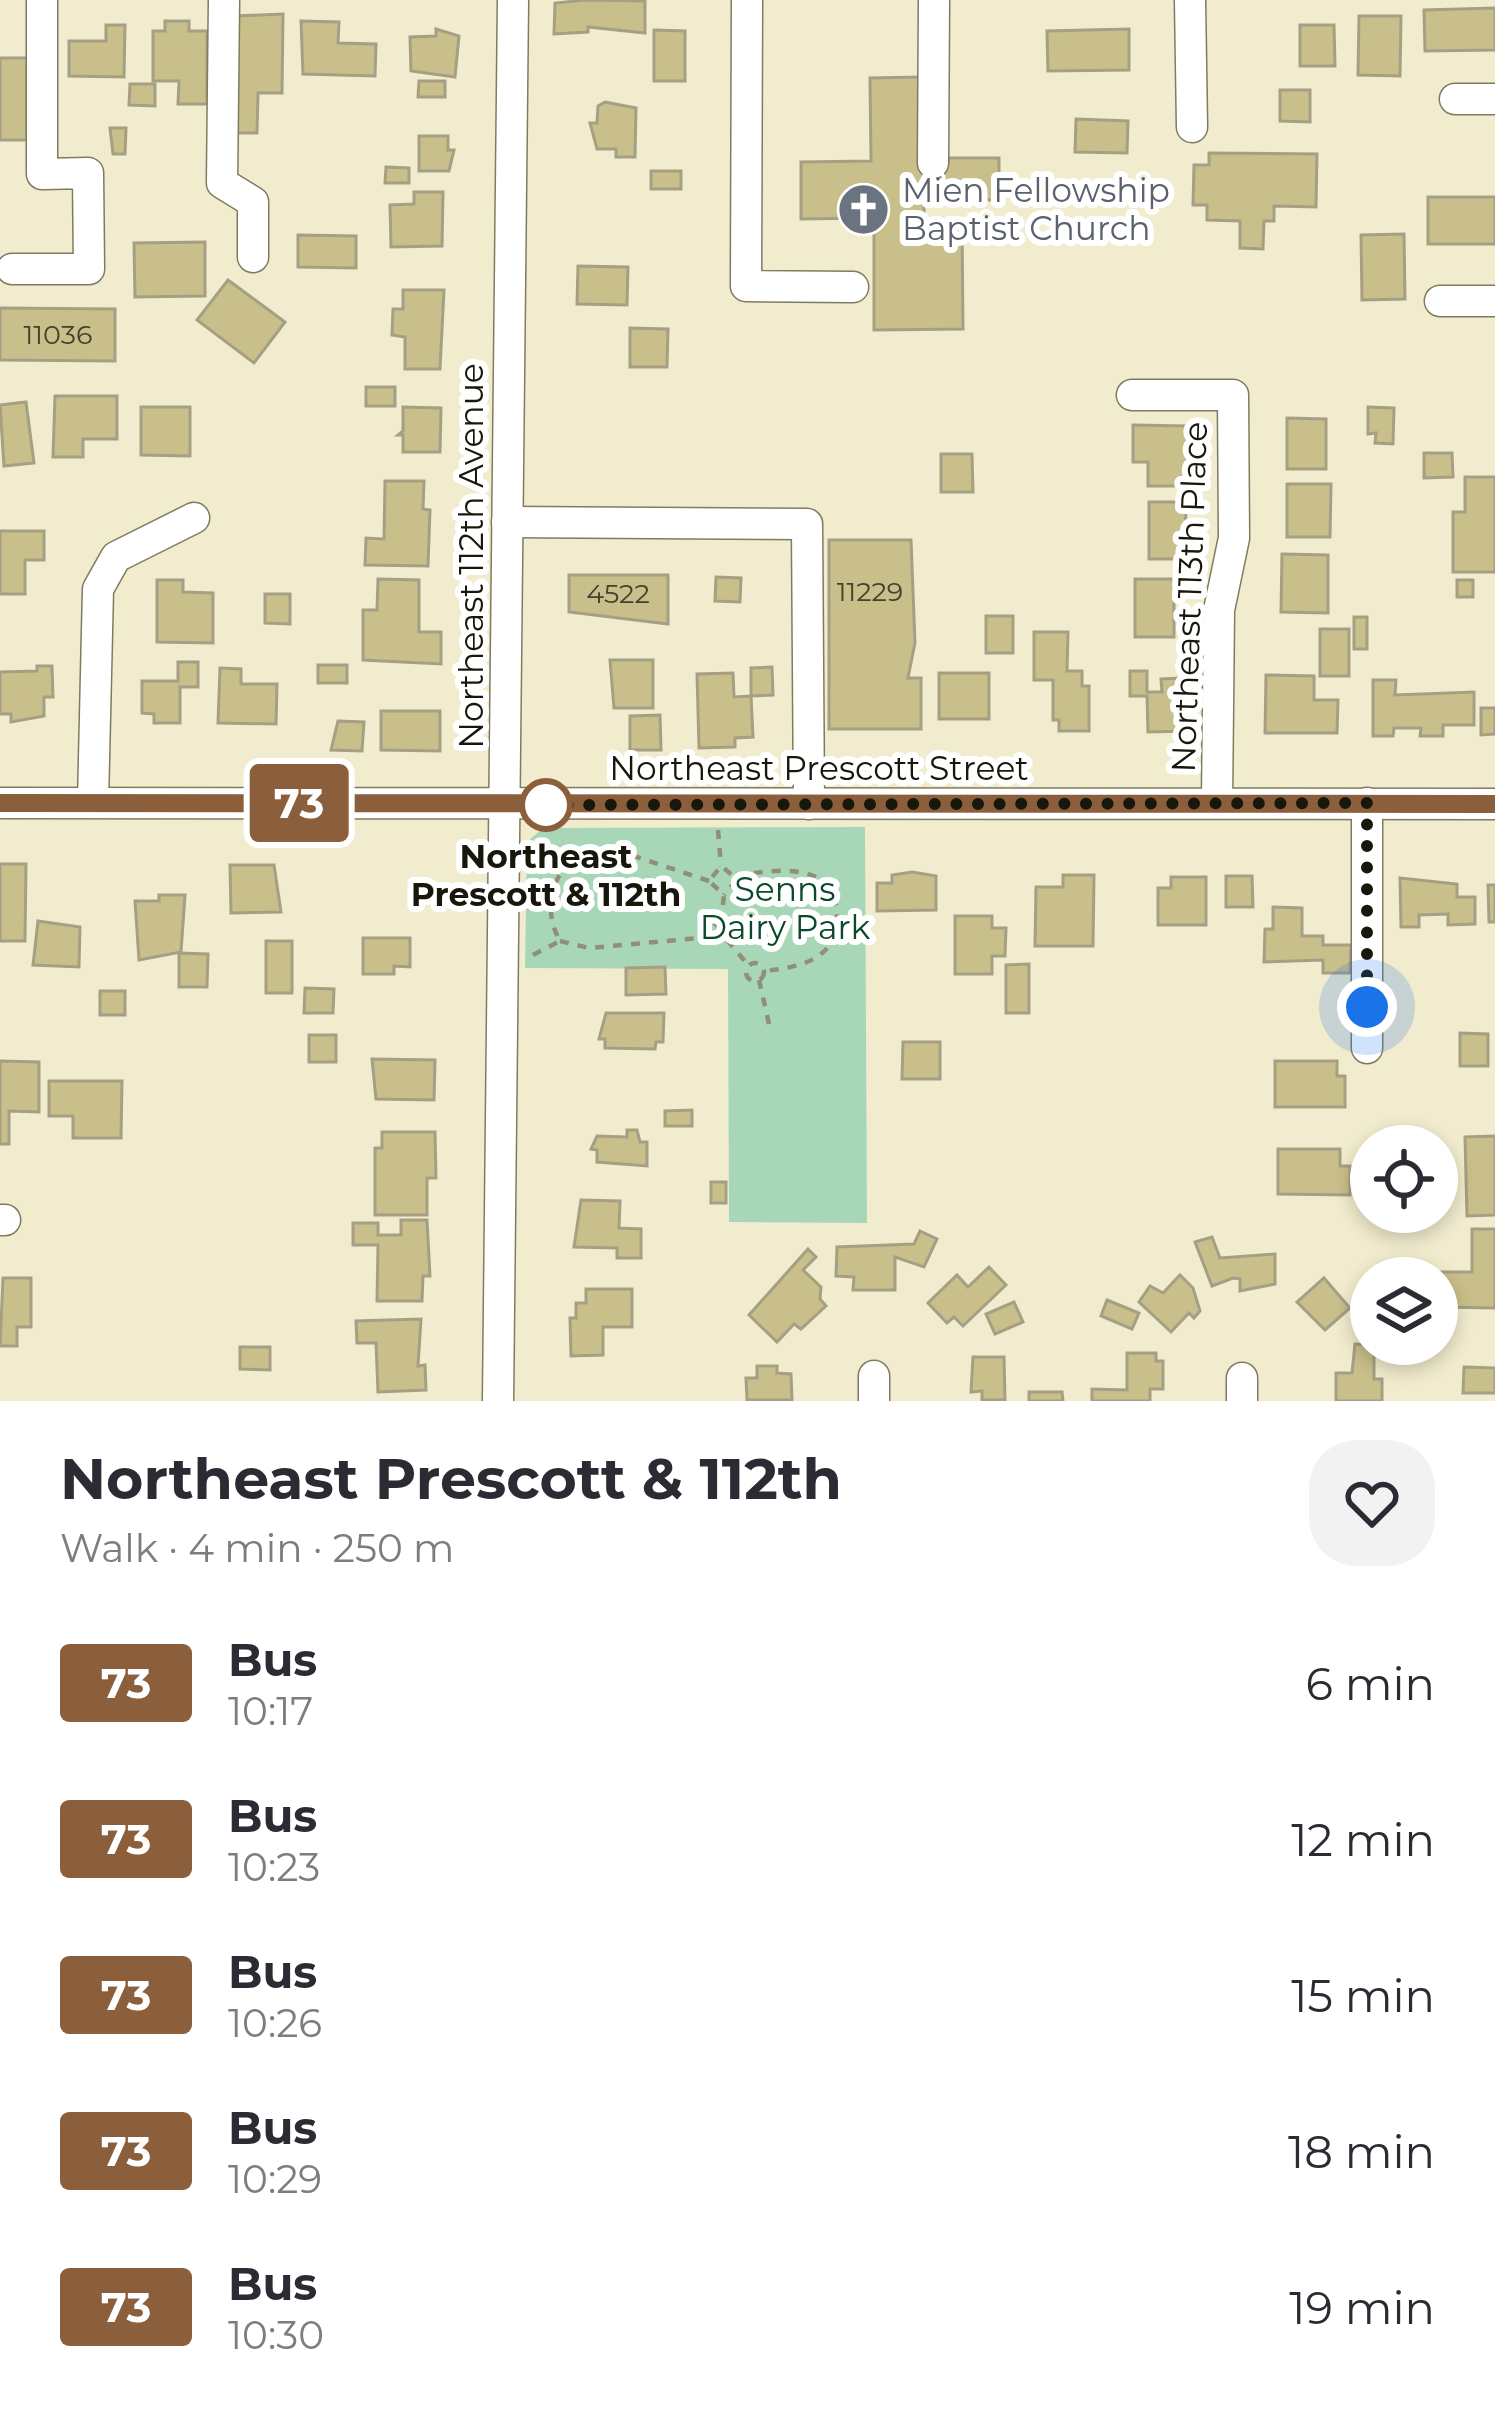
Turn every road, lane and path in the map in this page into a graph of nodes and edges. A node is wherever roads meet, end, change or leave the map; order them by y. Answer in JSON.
{"nodes":[{"id":1,"x":42,"y":0,"type":"edge"},
{"id":2,"x":224,"y":0,"type":"edge"},
{"id":3,"x":514,"y":0,"type":"edge"},
{"id":4,"x":747,"y":0,"type":"edge"},
{"id":5,"x":934,"y":0,"type":"edge"},
{"id":6,"x":1190,"y":0,"type":"edge"},
{"id":7,"x":1455,"y":99,"type":"dead end"},
{"id":8,"x":1495,"y":99,"type":"edge"},
{"id":9,"x":1192,"y":127,"type":"dead end"},
{"id":10,"x":933,"y":163,"type":"dead end"},
{"id":11,"x":253,"y":257,"type":"dead end"},
{"id":12,"x":13,"y":269,"type":"dead end"},
{"id":13,"x":853,"y":286,"type":"dead end"},
{"id":14,"x":1439,"y":301,"type":"dead end"},
{"id":15,"x":1495,"y":301,"type":"edge"},
{"id":16,"x":1132,"y":395,"type":"dead end"},
{"id":17,"x":194,"y":518,"type":"dead end"},
{"id":18,"x":507,"y":522,"type":"junction"},
{"id":19,"x":93,"y":802,"type":"junction"},
{"id":20,"x":1216,"y":802,"type":"junction"},
{"id":21,"x":0,"y":803,"type":"edge"},
{"id":22,"x":1367,"y":803,"type":"junction"},
{"id":23,"x":716,"y":804,"type":"junction"},
{"id":24,"x":809,"y":804,"type":"junction"},
{"id":25,"x":1495,"y":804,"type":"edge"},
{"id":26,"x":506,"y":805,"type":"junction"},
{"id":27,"x":721,"y":866,"type":"junction"},
{"id":28,"x":736,"y":876,"type":"junction"},
{"id":29,"x":709,"y":881,"type":"junction"},
{"id":30,"x":724,"y":895,"type":"junction"},
{"id":31,"x":721,"y":923,"type":"junction"},
{"id":32,"x":712,"y":937,"type":"junction"},
{"id":33,"x":727,"y":940,"type":"junction"},
{"id":34,"x":560,"y":941,"type":"junction"},
{"id":35,"x":503,"y":956,"type":"junction"},
{"id":36,"x":748,"y":965,"type":"junction"},
{"id":37,"x":764,"y":971,"type":"junction"},
{"id":38,"x":759,"y":980,"type":"junction"},
{"id":39,"x":769,"y":1024,"type":"dead end"},
{"id":40,"x":1367,"y":1048,"type":"dead end"},
{"id":41,"x":498,"y":1401,"type":"edge"}],
"edges":[{"from":1,"to":12,"type":"street"},
{"from":2,"to":11,"type":"street"},
{"from":3,"to":18,"type":"street","name":"Northeast 112th Avenue"},
{"from":4,"to":13,"type":"street"},
{"from":5,"to":10,"type":"street"},
{"from":6,"to":9,"type":"street"},
{"from":7,"to":8,"type":"street"},
{"from":14,"to":15,"type":"street"},
{"from":16,"to":20,"type":"street","name":"Northeast 113th Place"},
{"from":17,"to":19,"type":"street"},
{"from":18,"to":24,"type":"street"},
{"from":18,"to":26,"type":"street","name":"Northeast 112th Avenue"},
{"from":19,"to":21,"type":"street","name":"Northeast Prescott Street"},
{"from":19,"to":26,"type":"street","name":"Northeast Prescott Street"},
{"from":20,"to":22,"type":"street","name":"Northeast Prescott Street"},
{"from":20,"to":24,"type":"street","name":"Northeast Prescott Street"},
{"from":22,"to":25,"type":"street","name":"Northeast Prescott Street"},
{"from":22,"to":40,"type":"street"},
{"from":23,"to":24,"type":"street","name":"Northeast Prescott Street"},
{"from":23,"to":26,"type":"street","name":"Northeast Prescott Street"},
{"from":23,"to":27,"type":"path"},
{"from":26,"to":35,"type":"street","name":"Northeast 112th Avenue"},
{"from":27,"to":28,"type":"path"},
{"from":27,"to":29,"type":"path"},
{"from":28,"to":30,"type":"path"},
{"from":28,"to":37,"type":"path"},
{"from":29,"to":30,"type":"path"},
{"from":29,"to":34,"type":"path"},
{"from":30,"to":31,"type":"path"},
{"from":31,"to":32,"type":"path"},
{"from":31,"to":33,"type":"path"},
{"from":32,"to":33,"type":"path"},
{"from":32,"to":34,"type":"path"},
{"from":33,"to":36,"type":"path"},
{"from":34,"to":35,"type":"path"},
{"from":35,"to":41,"type":"street","name":"Northeast 112th Avenue"},
{"from":36,"to":37,"type":"path"},
{"from":36,"to":38,"type":"path"},
{"from":37,"to":38,"type":"path"},
{"from":38,"to":39,"type":"path"}]}
